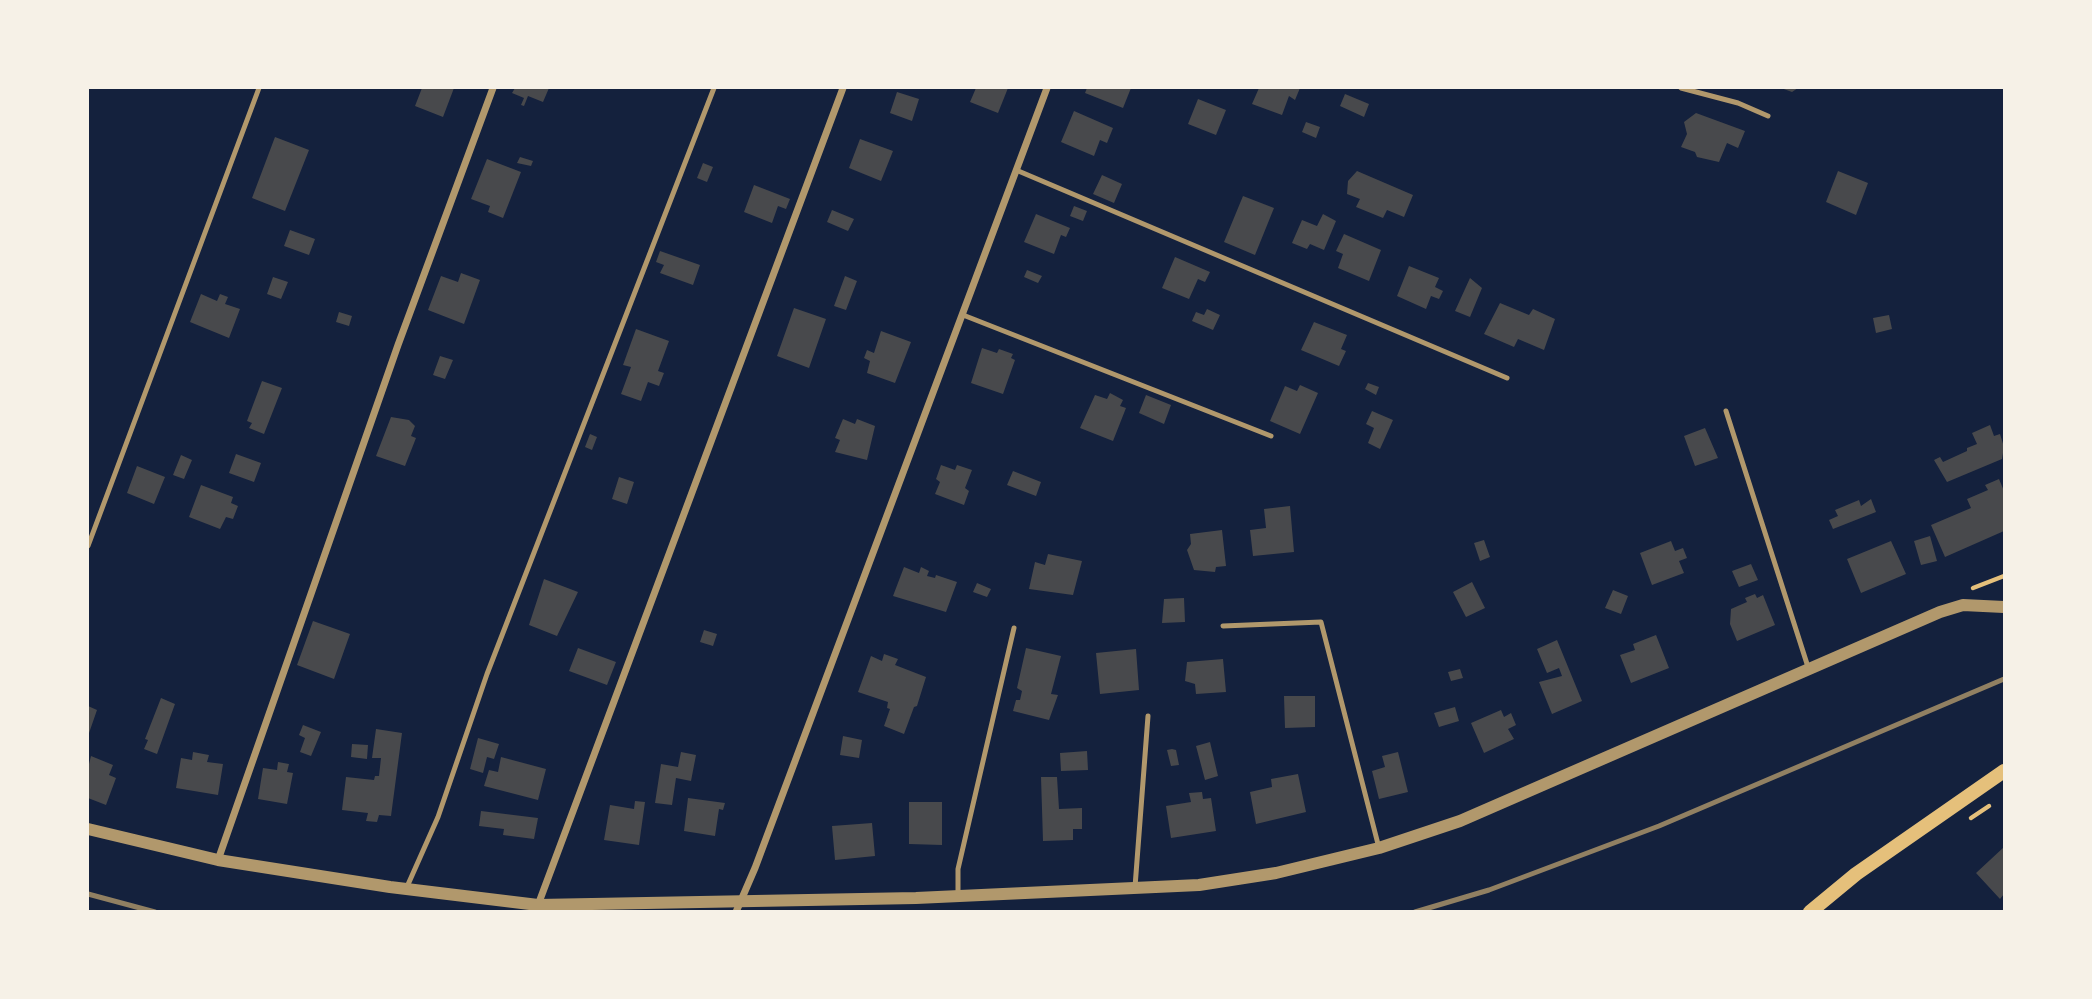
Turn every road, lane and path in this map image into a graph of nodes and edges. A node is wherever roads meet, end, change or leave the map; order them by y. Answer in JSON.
{"nodes":[{"id":1,"x":259,"y":88,"type":"edge"},
{"id":2,"x":493,"y":88,"type":"edge"},
{"id":3,"x":714,"y":88,"type":"edge"},
{"id":4,"x":843,"y":88,"type":"edge"},
{"id":5,"x":1047,"y":88,"type":"edge"},
{"id":6,"x":1681,"y":88,"type":"edge"},
{"id":7,"x":1768,"y":116,"type":"dead end"},
{"id":8,"x":1016,"y":170,"type":"junction"},
{"id":9,"x":963,"y":315,"type":"junction"},
{"id":10,"x":1507,"y":378,"type":"dead end"},
{"id":11,"x":1726,"y":411,"type":"dead end"},
{"id":12,"x":1270,"y":436,"type":"dead end"},
{"id":13,"x":88,"y":546,"type":"edge"},
{"id":14,"x":2004,"y":576,"type":"edge"},
{"id":15,"x":1969,"y":589,"type":"dead end"},
{"id":16,"x":2004,"y":607,"type":"edge"},
{"id":17,"x":1223,"y":626,"type":"dead end"},
{"id":18,"x":1014,"y":628,"type":"dead end"},
{"id":19,"x":1808,"y":667,"type":"junction"},
{"id":20,"x":1148,"y":716,"type":"dead end"},
{"id":21,"x":2004,"y":771,"type":"edge"},
{"id":22,"x":88,"y":829,"type":"edge"},
{"id":23,"x":1379,"y":848,"type":"junction"},
{"id":24,"x":218,"y":860,"type":"junction"},
{"id":25,"x":1135,"y":888,"type":"junction"},
{"id":26,"x":406,"y":889,"type":"junction"},
{"id":27,"x":958,"y":897,"type":"junction"},
{"id":28,"x":538,"y":905,"type":"junction"},
{"id":29,"x":738,"y":907,"type":"edge"},
{"id":30,"x":1810,"y":912,"type":"edge"}],
"edges":[{"from":1,"to":13,"type":"lane"},
{"from":2,"to":24,"type":"street"},
{"from":3,"to":26,"type":"lane"},
{"from":4,"to":28,"type":"street"},
{"from":5,"to":8,"type":"street"},
{"from":6,"to":7,"type":"lane"},
{"from":8,"to":9,"type":"street"},
{"from":8,"to":10,"type":"lane"},
{"from":9,"to":12,"type":"lane"},
{"from":9,"to":29,"type":"street"},
{"from":11,"to":19,"type":"lane"},
{"from":14,"to":15,"type":"path"},
{"from":16,"to":19,"type":"street"},
{"from":17,"to":23,"type":"lane"},
{"from":18,"to":27,"type":"lane"},
{"from":19,"to":23,"type":"street"},
{"from":20,"to":25,"type":"lane"},
{"from":21,"to":30,"type":"main road"},
{"from":22,"to":24,"type":"street"},
{"from":23,"to":25,"type":"street"},
{"from":24,"to":26,"type":"street"},
{"from":25,"to":27,"type":"street"},
{"from":26,"to":28,"type":"street"},
{"from":27,"to":29,"type":"street"},
{"from":28,"to":29,"type":"street"}]}
